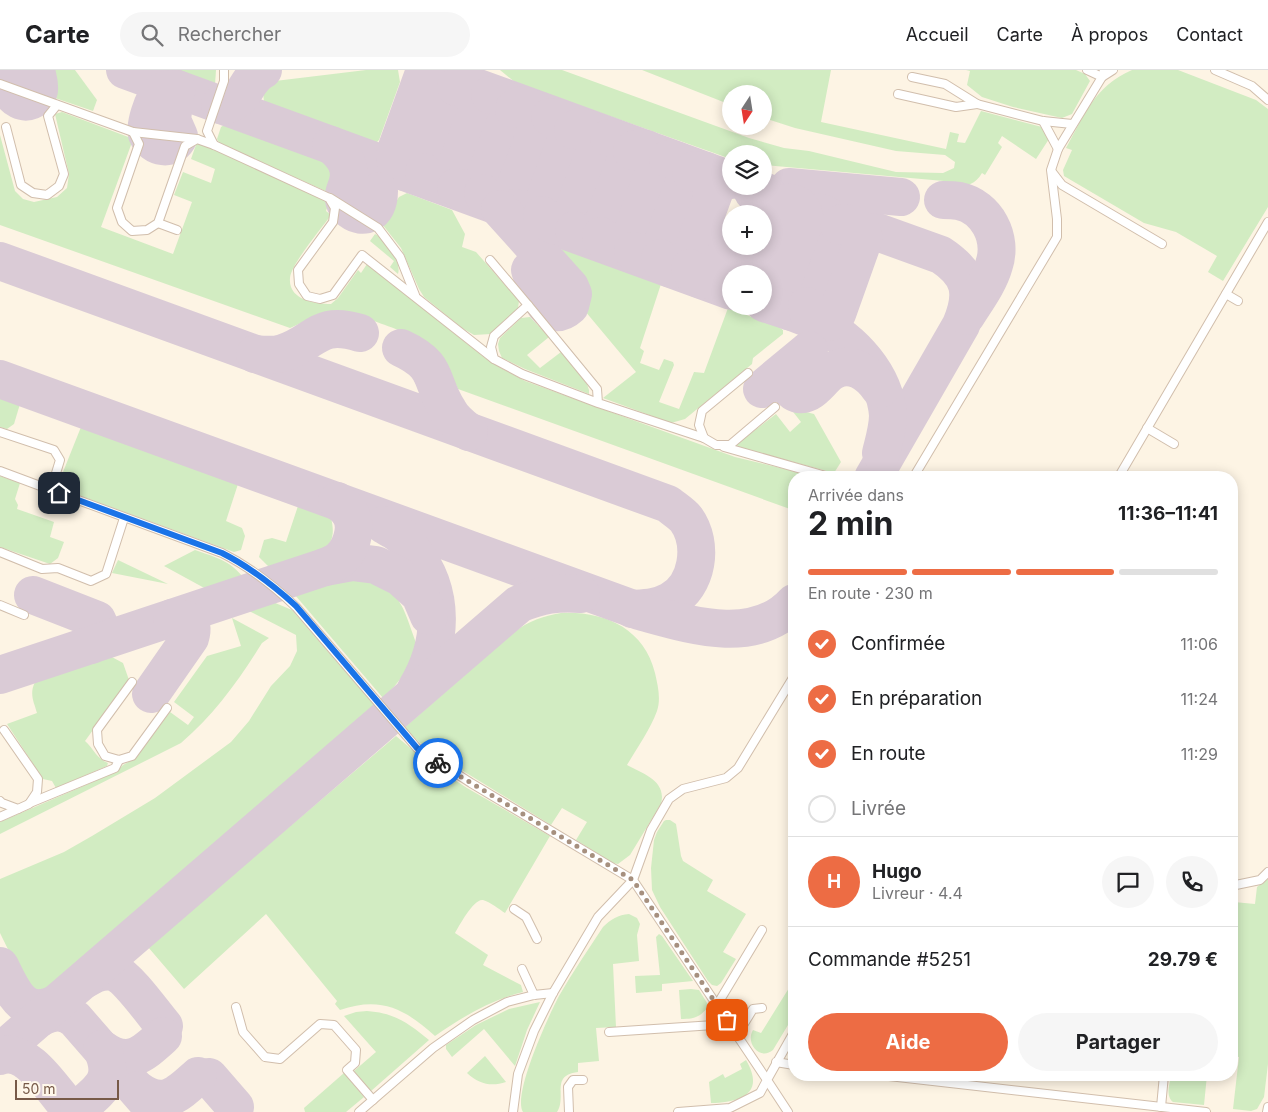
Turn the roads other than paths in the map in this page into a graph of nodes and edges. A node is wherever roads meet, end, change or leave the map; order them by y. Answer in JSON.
{"nodes":[{"id":1,"x":224,"y":70,"type":"edge"},
{"id":2,"x":1087,"y":70,"type":"edge"},
{"id":3,"x":1113,"y":70,"type":"edge"},
{"id":4,"x":1215,"y":70,"type":"edge"},
{"id":5,"x":1103,"y":74,"type":"edge"},
{"id":6,"x":912,"y":77,"type":"dead end"},
{"id":7,"x":0,"y":84,"type":"edge"},
{"id":8,"x":898,"y":94,"type":"dead end"},
{"id":9,"x":1268,"y":100,"type":"edge"},
{"id":10,"x":977,"y":104,"type":"junction"},
{"id":11,"x":57,"y":105,"type":"junction"},
{"id":12,"x":1042,"y":121,"type":"junction"},
{"id":13,"x":1072,"y":124,"type":"junction"},
{"id":14,"x":6,"y":127,"type":"dead end"},
{"id":15,"x":132,"y":132,"type":"junction"},
{"id":16,"x":197,"y":139,"type":"junction"},
{"id":17,"x":214,"y":144,"type":"junction"},
{"id":18,"x":1058,"y":150,"type":"junction"},
{"id":19,"x":1051,"y":170,"type":"junction"},
{"id":20,"x":329,"y":198,"type":"junction"},
{"id":21,"x":1268,"y":222,"type":"edge"},
{"id":22,"x":158,"y":223,"type":"junction"},
{"id":23,"x":177,"y":230,"type":"dead end"},
{"id":24,"x":1162,"y":244,"type":"dead end"},
{"id":25,"x":490,"y":260,"type":"dead end"},
{"id":26,"x":1226,"y":294,"type":"junction"},
{"id":27,"x":416,"y":297,"type":"junction"},
{"id":28,"x":1238,"y":301,"type":"dead end"},
{"id":29,"x":528,"y":305,"type":"junction"},
{"id":30,"x":494,"y":358,"type":"junction"},
{"id":31,"x":748,"y":373,"type":"dead end"},
{"id":32,"x":598,"y":403,"type":"junction"},
{"id":33,"x":776,"y":407,"type":"dead end"},
{"id":34,"x":1147,"y":428,"type":"junction"},
{"id":35,"x":0,"y":432,"type":"edge"},
{"id":36,"x":704,"y":438,"type":"junction"},
{"id":37,"x":1174,"y":444,"type":"dead end"},
{"id":38,"x":716,"y":445,"type":"junction"},
{"id":39,"x":0,"y":471,"type":"edge"},
{"id":40,"x":808,"y":471,"type":"edge"},
{"id":41,"x":917,"y":471,"type":"edge"},
{"id":42,"x":1122,"y":471,"type":"edge"},
{"id":43,"x":59,"y":493,"type":"junction"},
{"id":44,"x":124,"y":518,"type":"junction"},
{"id":45,"x":0,"y":552,"type":"edge"},
{"id":46,"x":0,"y":605,"type":"edge"},
{"id":47,"x":24,"y":615,"type":"dead end"},
{"id":48,"x":132,"y":682,"type":"dead end"},
{"id":49,"x":788,"y":686,"type":"edge"},
{"id":50,"x":167,"y":708,"type":"dead end"},
{"id":51,"x":4,"y":730,"type":"dead end"},
{"id":52,"x":119,"y":760,"type":"junction"},
{"id":53,"x":0,"y":801,"type":"edge"},
{"id":54,"x":29,"y":804,"type":"junction"},
{"id":55,"x":18,"y":809,"type":"junction"},
{"id":56,"x":0,"y":817,"type":"edge"},
{"id":57,"x":1268,"y":872,"type":"edge"},
{"id":58,"x":633,"y":880,"type":"junction"},
{"id":59,"x":1238,"y":885,"type":"edge"},
{"id":60,"x":514,"y":909,"type":"dead end"},
{"id":61,"x":762,"y":930,"type":"dead end"},
{"id":62,"x":537,"y":939,"type":"dead end"},
{"id":63,"x":522,"y":969,"type":"dead end"},
{"id":64,"x":553,"y":993,"type":"junction"},
{"id":65,"x":534,"y":995,"type":"junction"},
{"id":66,"x":717,"y":1005,"type":"junction"},
{"id":67,"x":236,"y":1007,"type":"dead end"},
{"id":68,"x":762,"y":1008,"type":"dead end"},
{"id":69,"x":730,"y":1024,"type":"junction"},
{"id":70,"x":609,"y":1032,"type":"dead end"},
{"id":71,"x":737,"y":1035,"type":"junction"},
{"id":72,"x":788,"y":1042,"type":"edge"},
{"id":73,"x":776,"y":1062,"type":"junction"},
{"id":74,"x":788,"y":1063,"type":"edge"},
{"id":75,"x":583,"y":1080,"type":"dead end"},
{"id":76,"x":767,"y":1080,"type":"junction"},
{"id":77,"x":934,"y":1081,"type":"edge"},
{"id":78,"x":961,"y":1081,"type":"edge"},
{"id":79,"x":1163,"y":1081,"type":"edge"},
{"id":80,"x":961,"y":1084,"type":"junction"},
{"id":81,"x":373,"y":1100,"type":"junction"},
{"id":82,"x":1161,"y":1107,"type":"junction"},
{"id":83,"x":1268,"y":1107,"type":"edge"},
{"id":84,"x":359,"y":1112,"type":"edge"},
{"id":85,"x":513,"y":1112,"type":"edge"},
{"id":86,"x":569,"y":1112,"type":"edge"},
{"id":87,"x":678,"y":1112,"type":"edge"},
{"id":88,"x":788,"y":1112,"type":"edge"},
{"id":89,"x":1206,"y":1112,"type":"edge"},
{"id":90,"x":1267,"y":1112,"type":"edge"}],
"edges":[{"from":1,"to":17,"type":"lane"},
{"from":2,"to":5,"type":"lane"},
{"from":3,"to":5,"type":"lane"},
{"from":4,"to":9,"type":"lane"},
{"from":5,"to":13,"type":"lane"},
{"from":6,"to":10,"type":"lane"},
{"from":7,"to":11,"type":"lane"},
{"from":8,"to":10,"type":"lane"},
{"from":10,"to":12,"type":"lane"},
{"from":11,"to":14,"type":"lane"},
{"from":11,"to":15,"type":"lane"},
{"from":12,"to":13,"type":"lane"},
{"from":12,"to":18,"type":"lane"},
{"from":13,"to":18,"type":"lane"},
{"from":15,"to":16,"type":"lane"},
{"from":15,"to":22,"type":"lane"},
{"from":16,"to":17,"type":"lane"},
{"from":16,"to":22,"type":"lane"},
{"from":17,"to":20,"type":"lane"},
{"from":18,"to":19,"type":"lane"},
{"from":19,"to":24,"type":"lane"},
{"from":19,"to":41,"type":"lane"},
{"from":20,"to":27,"type":"lane"},
{"from":20,"to":27,"type":"lane"},
{"from":21,"to":26,"type":"lane"},
{"from":22,"to":23,"type":"lane"},
{"from":25,"to":29,"type":"lane"},
{"from":26,"to":28,"type":"lane"},
{"from":26,"to":34,"type":"lane"},
{"from":27,"to":30,"type":"lane"},
{"from":29,"to":30,"type":"lane"},
{"from":29,"to":32,"type":"lane"},
{"from":30,"to":32,"type":"lane"},
{"from":31,"to":36,"type":"lane"},
{"from":32,"to":36,"type":"lane"},
{"from":33,"to":38,"type":"lane"},
{"from":34,"to":37,"type":"lane"},
{"from":34,"to":42,"type":"lane"},
{"from":35,"to":43,"type":"lane"},
{"from":36,"to":38,"type":"lane"},
{"from":38,"to":40,"type":"lane"},
{"from":39,"to":43,"type":"lane"},
{"from":43,"to":44,"type":"lane"},
{"from":44,"to":45,"type":"lane"},
{"from":44,"to":58,"type":"lane"},
{"from":46,"to":47,"type":"lane"},
{"from":48,"to":52,"type":"lane"},
{"from":49,"to":58,"type":"lane"},
{"from":50,"to":52,"type":"lane"},
{"from":51,"to":54,"type":"lane"},
{"from":52,"to":54,"type":"lane"},
{"from":53,"to":55,"type":"lane"},
{"from":54,"to":55,"type":"lane"},
{"from":55,"to":56,"type":"lane"},
{"from":57,"to":59,"type":"lane"},
{"from":58,"to":64,"type":"lane"},
{"from":58,"to":66,"type":"lane"},
{"from":60,"to":62,"type":"lane"},
{"from":61,"to":66,"type":"lane"},
{"from":63,"to":65,"type":"lane"},
{"from":64,"to":65,"type":"lane"},
{"from":64,"to":85,"type":"lane"},
{"from":65,"to":81,"type":"lane"},
{"from":66,"to":69,"type":"lane"},
{"from":67,"to":81,"type":"lane"},
{"from":68,"to":71,"type":"lane"},
{"from":69,"to":70,"type":"lane"},
{"from":69,"to":71,"type":"lane"},
{"from":71,"to":76,"type":"lane"},
{"from":72,"to":73,"type":"lane"},
{"from":73,"to":74,"type":"lane"},
{"from":73,"to":76,"type":"lane"},
{"from":75,"to":86,"type":"lane"},
{"from":76,"to":87,"type":"lane"},
{"from":76,"to":88,"type":"lane"},
{"from":77,"to":80,"type":"lane"},
{"from":78,"to":80,"type":"lane"},
{"from":79,"to":82,"type":"lane"},
{"from":80,"to":82,"type":"lane"},
{"from":81,"to":84,"type":"lane"},
{"from":82,"to":89,"type":"lane"},
{"from":83,"to":90,"type":"lane"}]}
